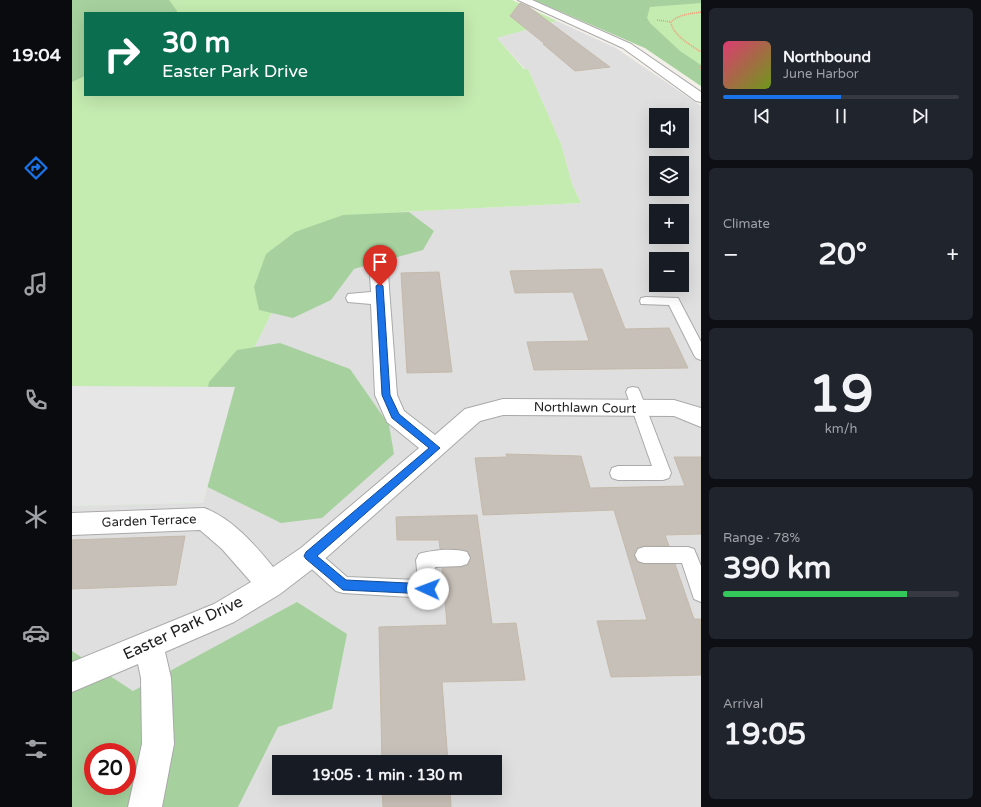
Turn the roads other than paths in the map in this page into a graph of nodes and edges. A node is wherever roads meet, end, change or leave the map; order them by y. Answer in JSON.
{"nodes":[{"id":1,"x":523,"y":0,"type":"edge"},
{"id":2,"x":701,"y":98,"type":"edge"},
{"id":3,"x":379,"y":274,"type":"dead end"},
{"id":4,"x":355,"y":298,"type":"dead end"},
{"id":5,"x":380,"y":298,"type":"junction"},
{"id":6,"x":646,"y":301,"type":"dead end"},
{"id":7,"x":701,"y":355,"type":"edge"},
{"id":8,"x":636,"y":400,"type":"junction"},
{"id":9,"x":699,"y":414,"type":"edge"},
{"id":10,"x":473,"y":415,"type":"joint"},
{"id":11,"x":435,"y":448,"type":"junction"},
{"id":12,"x":618,"y":473,"type":"dead end"},
{"id":13,"x":72,"y":524,"type":"edge"},
{"id":14,"x":644,"y":555,"type":"dead end"},
{"id":15,"x":310,"y":556,"type":"junction"},
{"id":16,"x":461,"y":558,"type":"dead end"},
{"id":17,"x":270,"y":585,"type":"junction"},
{"id":18,"x":701,"y":593,"type":"edge"},
{"id":19,"x":149,"y":646,"type":"junction"},
{"id":20,"x":72,"y":677,"type":"edge"},
{"id":21,"x":145,"y":807,"type":"edge"}],
"edges":[{"from":1,"to":2,"type":"street"},
{"from":3,"to":5,"type":"street"},
{"from":4,"to":5,"type":"street"},
{"from":5,"to":11,"type":"street"},
{"from":6,"to":7,"type":"lane"},
{"from":8,"to":9,"type":"street","name":"Northlawn Court"},
{"from":8,"to":10,"type":"street","name":"Northlawn Court"},
{"from":8,"to":12,"type":"lane"},
{"from":10,"to":11,"type":"street","name":"Easter Park Drive"},
{"from":11,"to":15,"type":"street","name":"Easter Park Drive"},
{"from":13,"to":17,"type":"street","name":"Garden Terrace"},
{"from":14,"to":18,"type":"lane"},
{"from":15,"to":16,"type":"lane"},
{"from":15,"to":17,"type":"street","name":"Easter Park Drive"},
{"from":17,"to":19,"type":"street","name":"Easter Park Drive"},
{"from":19,"to":20,"type":"street","name":"Easter Park Drive"},
{"from":19,"to":21,"type":"street"}]}
